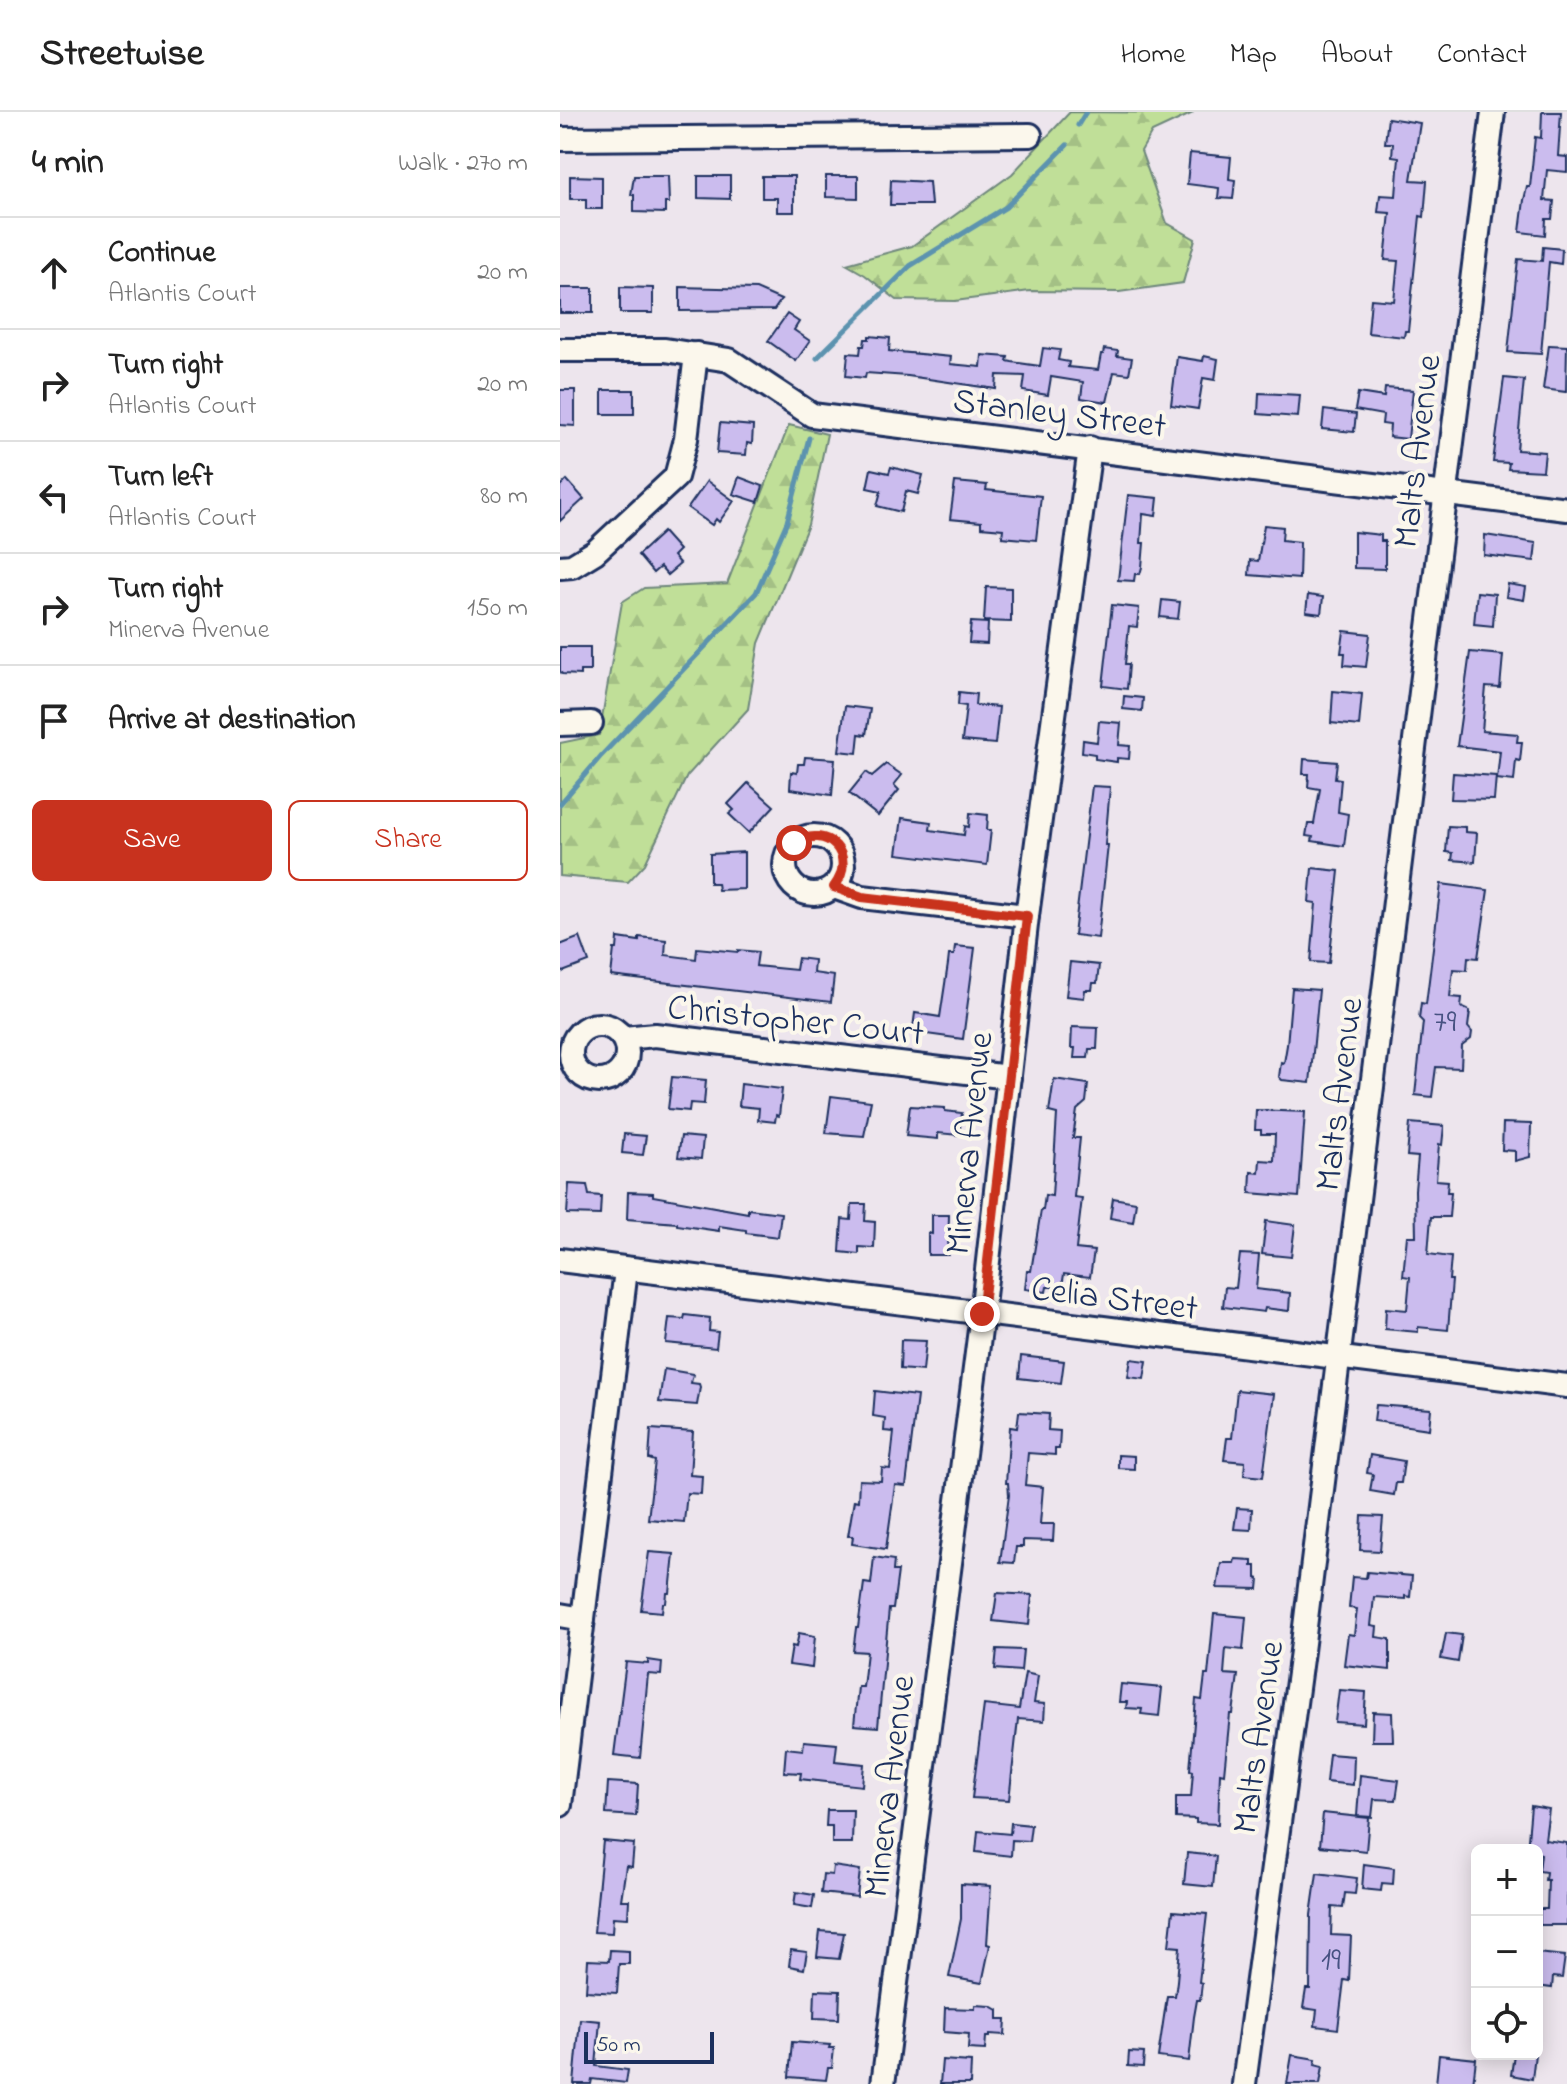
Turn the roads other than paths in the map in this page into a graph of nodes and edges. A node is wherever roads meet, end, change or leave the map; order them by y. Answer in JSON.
{"nodes":[{"id":1,"x":1493,"y":112,"type":"edge"},
{"id":2,"x":1030,"y":135,"type":"dead end"},
{"id":3,"x":560,"y":139,"type":"edge"},
{"id":4,"x":560,"y":350,"type":"edge"},
{"id":5,"x":696,"y":354,"type":"junction"},
{"id":6,"x":1090,"y":448,"type":"junction"},
{"id":7,"x":1444,"y":494,"type":"junction"},
{"id":8,"x":1567,"y":509,"type":"edge"},
{"id":9,"x":560,"y":567,"type":"edge"},
{"id":10,"x":591,"y":723,"type":"dead end"},
{"id":11,"x":560,"y":724,"type":"edge"},
{"id":12,"x":834,"y":887,"type":"dead end"},
{"id":13,"x":1027,"y":916,"type":"junction"},
{"id":14,"x":624,"y":1038,"type":"dead end"},
{"id":15,"x":1009,"y":1077,"type":"junction"},
{"id":16,"x":560,"y":1260,"type":"edge"},
{"id":17,"x":626,"y":1270,"type":"junction"},
{"id":18,"x":982,"y":1314,"type":"junction"},
{"id":19,"x":1339,"y":1357,"type":"junction"},
{"id":20,"x":1567,"y":1386,"type":"edge"},
{"id":21,"x":560,"y":1615,"type":"edge"},
{"id":22,"x":583,"y":1619,"type":"junction"},
{"id":23,"x":560,"y":1805,"type":"edge"},
{"id":24,"x":883,"y":2084,"type":"edge"},
{"id":25,"x":1244,"y":2084,"type":"edge"}],
"edges":[{"from":1,"to":7,"type":"street","name":"Malts Avenue"},
{"from":2,"to":3,"type":"street"},
{"from":4,"to":5,"type":"street","name":"Stanley Street"},
{"from":5,"to":6,"type":"street","name":"Stanley Street"},
{"from":5,"to":9,"type":"street"},
{"from":6,"to":7,"type":"street","name":"Stanley Street"},
{"from":6,"to":13,"type":"street","name":"Minerva Avenue"},
{"from":7,"to":8,"type":"street","name":"Stanley Street"},
{"from":7,"to":19,"type":"street","name":"Malts Avenue"},
{"from":10,"to":11,"type":"street"},
{"from":12,"to":13,"type":"street"},
{"from":13,"to":15,"type":"street","name":"Minerva Avenue"},
{"from":14,"to":15,"type":"street","name":"Christopher Court"},
{"from":15,"to":18,"type":"street","name":"Minerva Avenue"},
{"from":16,"to":17,"type":"street","name":"Celia Street"},
{"from":17,"to":18,"type":"street","name":"Celia Street"},
{"from":17,"to":22,"type":"street"},
{"from":18,"to":19,"type":"street","name":"Celia Street"},
{"from":18,"to":24,"type":"street","name":"Minerva Avenue"},
{"from":19,"to":20,"type":"street","name":"Celia Street"},
{"from":19,"to":25,"type":"street","name":"Malts Avenue"},
{"from":21,"to":22,"type":"street"},
{"from":22,"to":23,"type":"street"}]}
